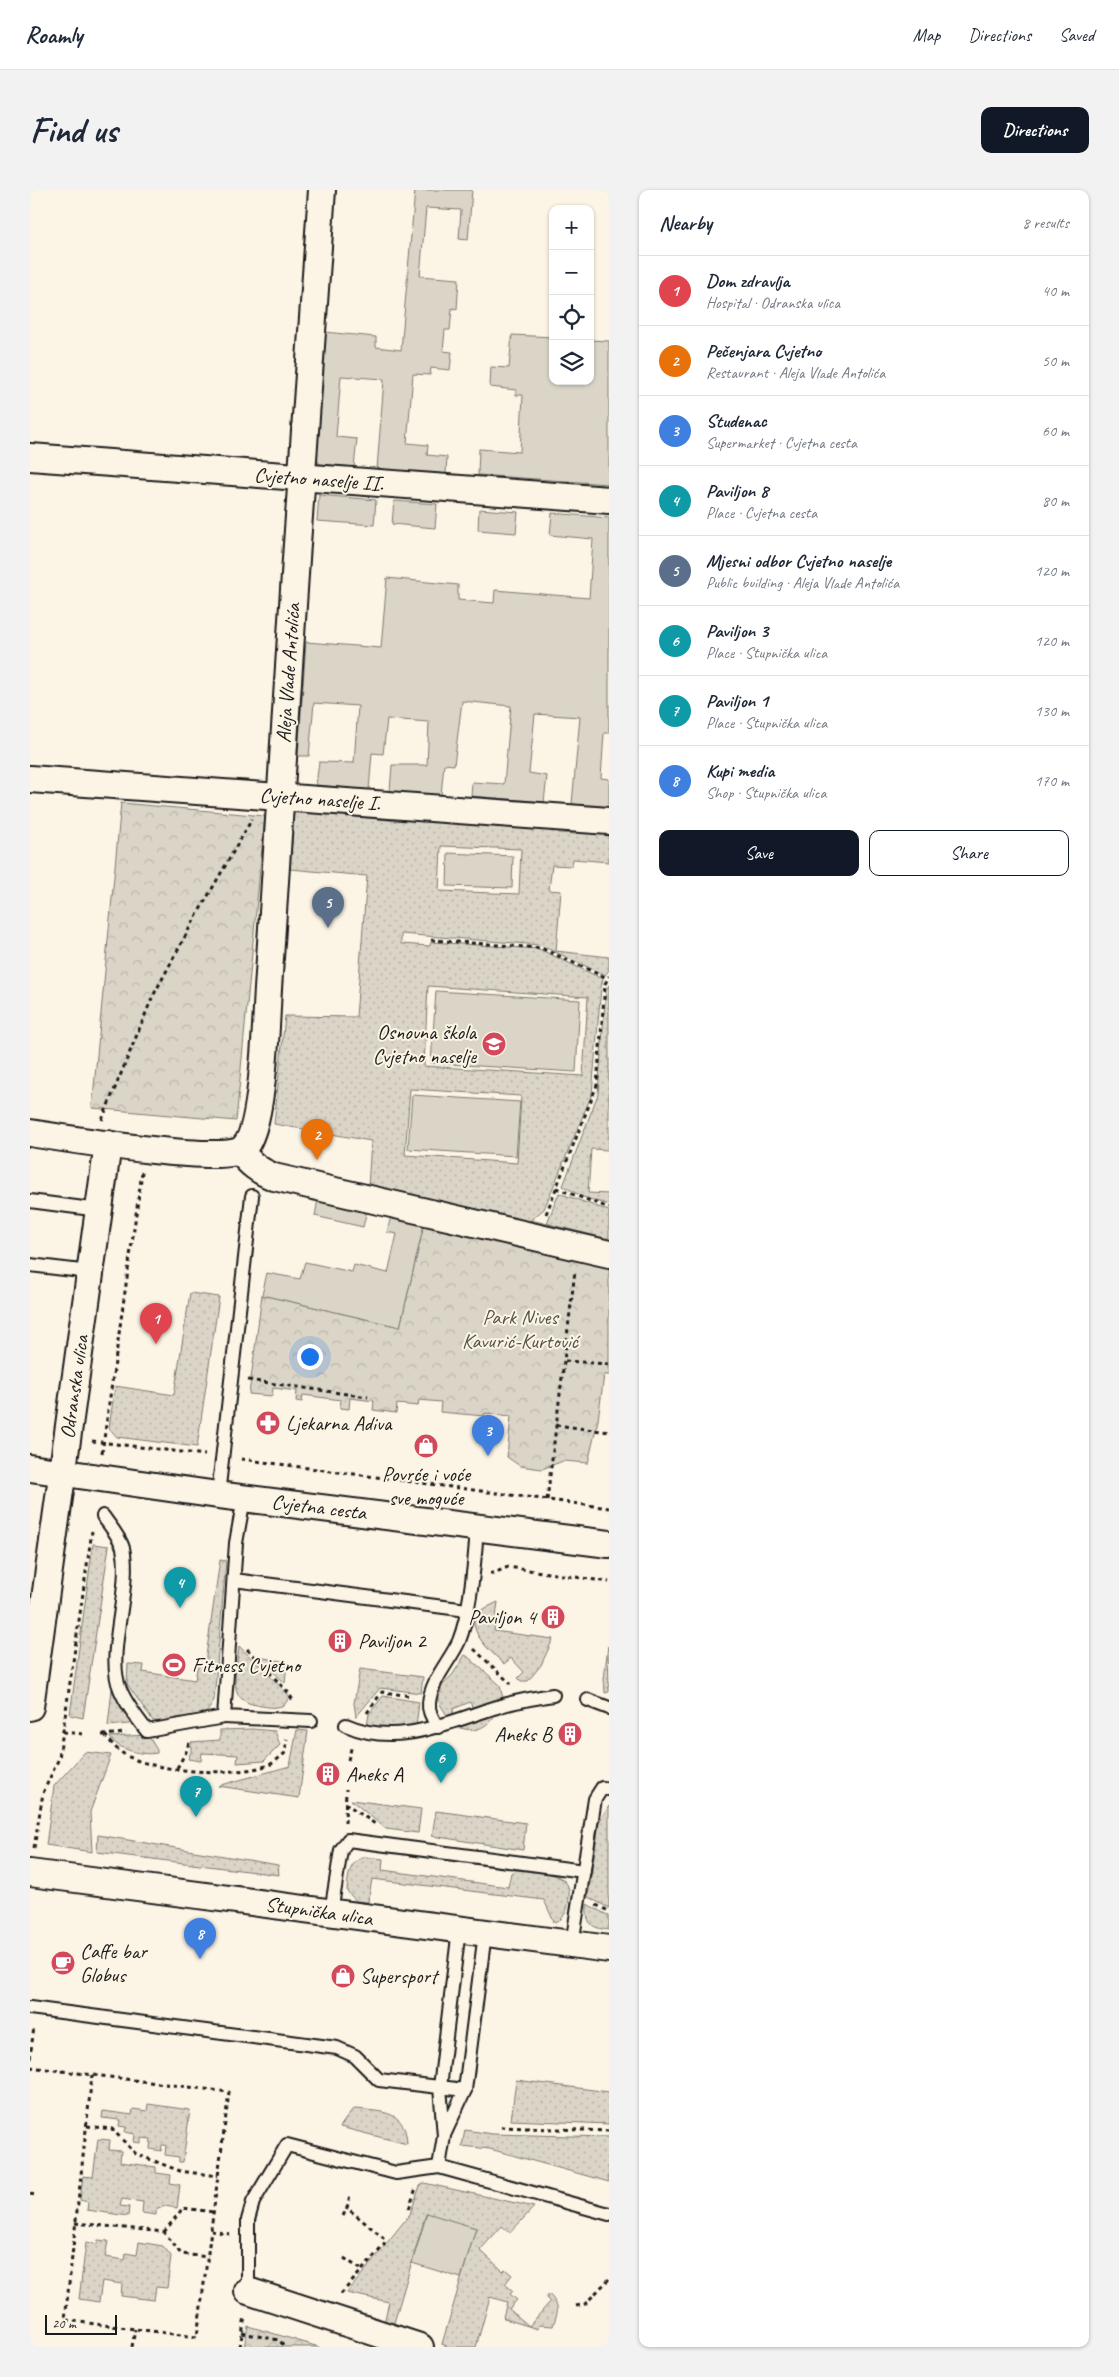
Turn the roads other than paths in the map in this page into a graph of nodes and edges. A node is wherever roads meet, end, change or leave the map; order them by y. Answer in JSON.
{"nodes":[{"id":1,"x":322,"y":190,"type":"edge"},
{"id":2,"x":30,"y":457,"type":"edge"},
{"id":3,"x":301,"y":478,"type":"junction"},
{"id":4,"x":609,"y":500,"type":"edge"},
{"id":5,"x":30,"y":779,"type":"edge"},
{"id":6,"x":280,"y":796,"type":"junction"},
{"id":7,"x":609,"y":821,"type":"edge"},
{"id":8,"x":105,"y":1132,"type":"junction"},
{"id":9,"x":30,"y":1133,"type":"edge"},
{"id":10,"x":240,"y":1151,"type":"junction"},
{"id":11,"x":252,"y":1196,"type":"dead end"},
{"id":12,"x":30,"y":1202,"type":"edge"},
{"id":13,"x":99,"y":1210,"type":"junction"},
{"id":14,"x":609,"y":1254,"type":"edge"},
{"id":15,"x":30,"y":1265,"type":"edge"},
{"id":16,"x":90,"y":1272,"type":"junction"},
{"id":17,"x":30,"y":1468,"type":"edge"},
{"id":18,"x":62,"y":1472,"type":"junction"},
{"id":19,"x":218,"y":1495,"type":"junction"},
{"id":20,"x":244,"y":1498,"type":"junction"},
{"id":21,"x":103,"y":1516,"type":"dead end"},
{"id":22,"x":477,"y":1527,"type":"junction"},
{"id":23,"x":609,"y":1544,"type":"edge"},
{"id":24,"x":234,"y":1580,"type":"junction"},
{"id":25,"x":467,"y":1610,"type":"junction"},
{"id":26,"x":553,"y":1695,"type":"dead end"},
{"id":27,"x":588,"y":1700,"type":"dead end"},
{"id":28,"x":30,"y":1707,"type":"edge"},
{"id":29,"x":609,"y":1708,"type":"edge"},
{"id":30,"x":224,"y":1717,"type":"junction"},
{"id":31,"x":302,"y":1720,"type":"road end"},
{"id":32,"x":350,"y":1727,"type":"road end"},
{"id":33,"x":438,"y":1728,"type":"junction"},
{"id":34,"x":609,"y":1789,"type":"edge"},
{"id":35,"x":32,"y":1864,"type":"edge"},
{"id":36,"x":584,"y":1871,"type":"junction"},
{"id":37,"x":331,"y":1912,"type":"junction"},
{"id":38,"x":459,"y":1929,"type":"junction"},
{"id":39,"x":485,"y":1933,"type":"junction"},
{"id":40,"x":572,"y":1944,"type":"junction"},
{"id":41,"x":609,"y":1949,"type":"edge"},
{"id":42,"x":30,"y":2008,"type":"edge"},
{"id":43,"x":440,"y":2087,"type":"junction"},
{"id":44,"x":465,"y":2090,"type":"junction"},
{"id":45,"x":444,"y":2136,"type":"junction"},
{"id":46,"x":439,"y":2167,"type":"junction"},
{"id":47,"x":609,"y":2214,"type":"edge"},
{"id":48,"x":248,"y":2292,"type":"joint"},
{"id":49,"x":414,"y":2346,"type":"edge"}],
"edges":[{"from":1,"to":3,"type":"street","name":"Aleja Vlade Antolića"},
{"from":2,"to":3,"type":"street","name":"Cvjetno naselje II."},
{"from":3,"to":4,"type":"street","name":"Cvjetno naselje II."},
{"from":3,"to":6,"type":"street","name":"Aleja Vlade Antolića"},
{"from":5,"to":6,"type":"street","name":"Cvjetno naselje I."},
{"from":6,"to":7,"type":"street","name":"Cvjetno naselje I."},
{"from":6,"to":10,"type":"street","name":"Aleja Vlade Antolića"},
{"from":8,"to":9,"type":"street"},
{"from":8,"to":10,"type":"street"},
{"from":8,"to":13,"type":"street","name":"Odranska ulica"},
{"from":10,"to":14,"type":"street"},
{"from":11,"to":19,"type":"lane"},
{"from":12,"to":13,"type":"lane"},
{"from":13,"to":16,"type":"street","name":"Odranska ulica"},
{"from":15,"to":16,"type":"lane"},
{"from":16,"to":18,"type":"street","name":"Odranska ulica"},
{"from":17,"to":18,"type":"street","name":"Cvjetna cesta"},
{"from":18,"to":19,"type":"street","name":"Cvjetna cesta"},
{"from":18,"to":28,"type":"street","name":"Odranska ulica"},
{"from":19,"to":20,"type":"street","name":"Cvjetna cesta"},
{"from":20,"to":22,"type":"street","name":"Cvjetna cesta"},
{"from":20,"to":24,"type":"lane"},
{"from":21,"to":30,"type":"lane"},
{"from":22,"to":23,"type":"street","name":"Cvjetna cesta"},
{"from":22,"to":25,"type":"lane"},
{"from":24,"to":25,"type":"lane"},
{"from":24,"to":30,"type":"lane"},
{"from":25,"to":33,"type":"lane"},
{"from":26,"to":33,"type":"lane"},
{"from":27,"to":29,"type":"lane"},
{"from":30,"to":31,"type":"lane"},
{"from":32,"to":33,"type":"lane"},
{"from":34,"to":36,"type":"lane"},
{"from":35,"to":37,"type":"street","name":"Stupnička ulica"},
{"from":36,"to":37,"type":"lane"},
{"from":36,"to":40,"type":"lane"},
{"from":37,"to":38,"type":"street","name":"Stupnička ulica"},
{"from":38,"to":39,"type":"street","name":"Stupnička ulica"},
{"from":38,"to":43,"type":"lane"},
{"from":39,"to":40,"type":"street","name":"Stupnička ulica"},
{"from":39,"to":44,"type":"lane"},
{"from":40,"to":41,"type":"street","name":"Stupnička ulica"},
{"from":42,"to":43,"type":"lane"},
{"from":43,"to":44,"type":"lane"},
{"from":43,"to":45,"type":"lane"},
{"from":44,"to":45,"type":"lane"},
{"from":45,"to":46,"type":"lane"},
{"from":46,"to":47,"type":"lane"},
{"from":46,"to":48,"type":"lane"},
{"from":48,"to":49,"type":"street"}]}
